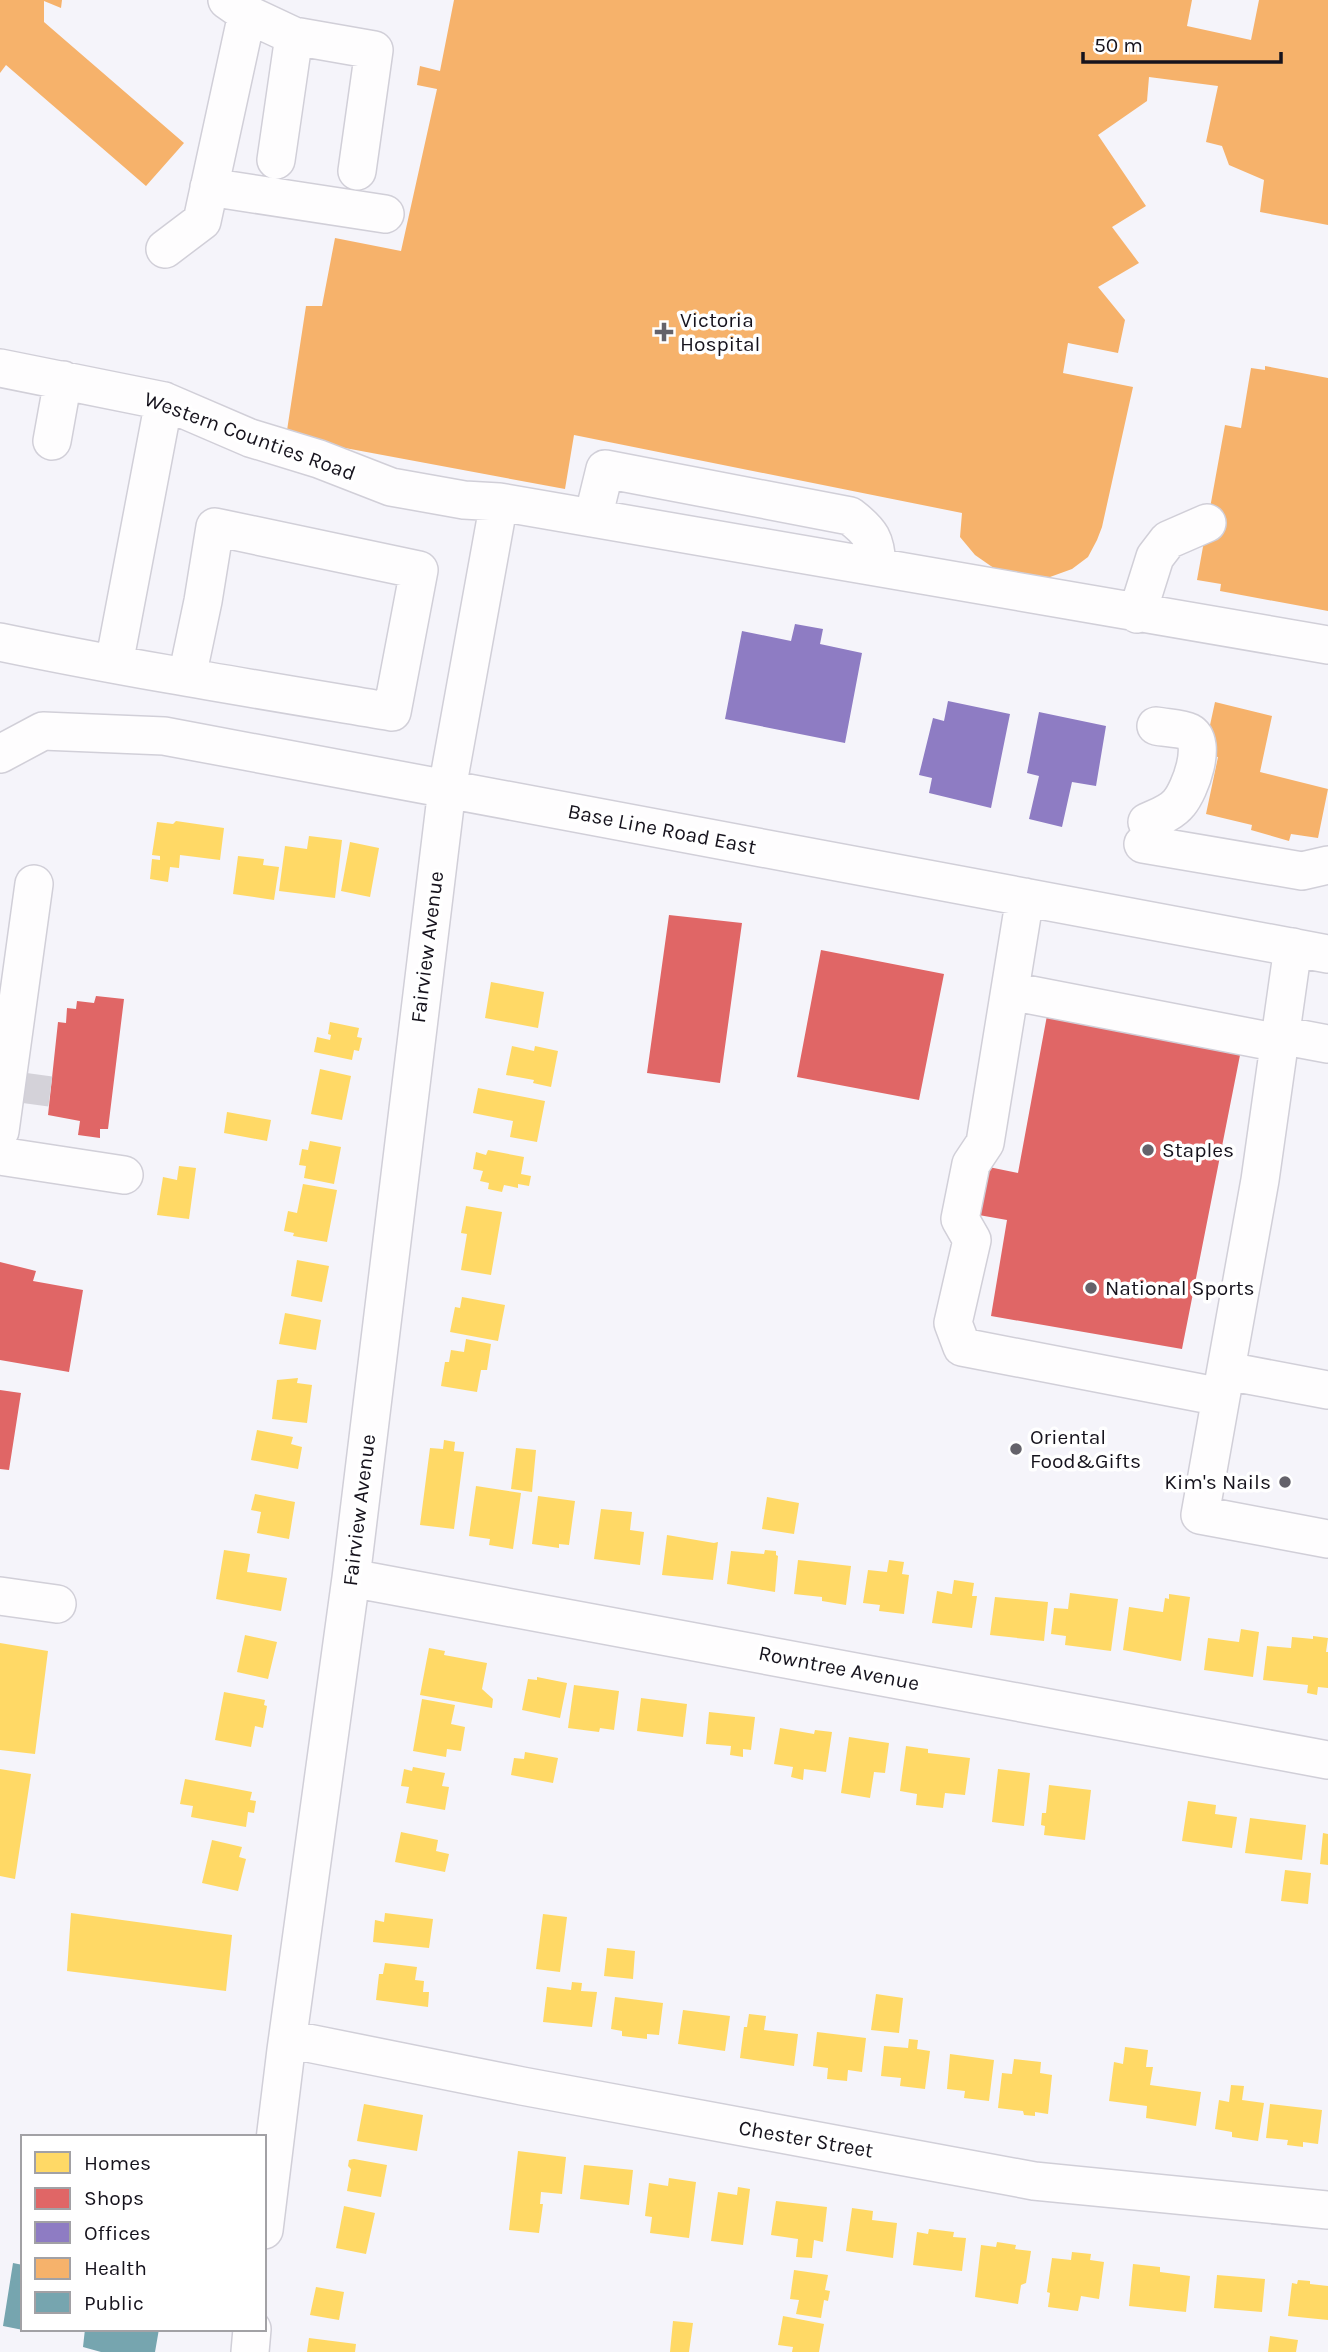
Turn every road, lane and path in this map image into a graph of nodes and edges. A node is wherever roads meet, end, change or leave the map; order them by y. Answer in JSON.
{"nodes":[{"id":1,"x":237,"y":7,"type":"edge"},
{"id":2,"x":294,"y":36,"type":"junction"},
{"id":3,"x":276,"y":160,"type":"dead end"},
{"id":4,"x":357,"y":171,"type":"dead end"},
{"id":5,"x":209,"y":187,"type":"junction"},
{"id":6,"x":385,"y":214,"type":"dead end"},
{"id":7,"x":165,"y":249,"type":"dead end"},
{"id":8,"x":0,"y":368,"type":"edge"},
{"id":9,"x":63,"y":380,"type":"junction"},
{"id":10,"x":164,"y":401,"type":"junction"},
{"id":11,"x":52,"y":441,"type":"dead end"},
{"id":12,"x":499,"y":502,"type":"junction"},
{"id":13,"x":593,"y":518,"type":"junction"},
{"id":14,"x":1207,"y":523,"type":"dead end"},
{"id":15,"x":877,"y":566,"type":"junction"},
{"id":16,"x":1137,"y":614,"type":"junction"},
{"id":17,"x":0,"y":642,"type":"edge"},
{"id":18,"x":1328,"y":646,"type":"edge"},
{"id":19,"x":114,"y":664,"type":"junction"},
{"id":20,"x":187,"y":677,"type":"junction"},
{"id":21,"x":1156,"y":726,"type":"dead end"},
{"id":22,"x":0,"y":754,"type":"edge"},
{"id":23,"x":447,"y":789,"type":"junction"},
{"id":24,"x":1328,"y":865,"type":"edge"},
{"id":25,"x":34,"y":884,"type":"dead end"},
{"id":26,"x":1026,"y":897,"type":"junction"},
{"id":27,"x":1311,"y":950,"type":"edge"},
{"id":28,"x":1010,"y":991,"type":"junction"},
{"id":29,"x":1280,"y":1039,"type":"junction"},
{"id":30,"x":1328,"y":1044,"type":"edge"},
{"id":31,"x":15,"y":1095,"type":"tunnel mouth"},
{"id":32,"x":0,"y":1156,"type":"edge"},
{"id":33,"x":124,"y":1175,"type":"dead end"},
{"id":34,"x":1224,"y":1384,"type":"junction"},
{"id":35,"x":1328,"y":1390,"type":"edge"},
{"id":36,"x":1328,"y":1539,"type":"edge"},
{"id":37,"x":351,"y":1578,"type":"junction"},
{"id":38,"x":0,"y":1596,"type":"edge"},
{"id":39,"x":57,"y":1604,"type":"dead end"},
{"id":40,"x":1328,"y":1760,"type":"edge"},
{"id":41,"x":288,"y":2039,"type":"junction"},
{"id":42,"x":1328,"y":2210,"type":"edge"},
{"id":43,"x":266,"y":2214,"type":"edge"},
{"id":44,"x":252,"y":2331,"type":"edge"},
{"id":45,"x":250,"y":2352,"type":"edge"}],
"edges":[{"from":1,"to":2,"type":"street"},
{"from":1,"to":5,"type":"street"},
{"from":2,"to":3,"type":"street"},
{"from":2,"to":4,"type":"street"},
{"from":5,"to":6,"type":"street"},
{"from":5,"to":7,"type":"street"},
{"from":8,"to":9,"type":"street","name":"Western Counties Road"},
{"from":9,"to":10,"type":"street","name":"Western Counties Road"},
{"from":9,"to":11,"type":"street"},
{"from":10,"to":12,"type":"street","name":"Western Counties Road"},
{"from":10,"to":19,"type":"street"},
{"from":12,"to":13,"type":"street","name":"Western Counties Road"},
{"from":12,"to":23,"type":"street","name":"Fairview Avenue"},
{"from":13,"to":15,"type":"street","name":"Western Counties Road"},
{"from":13,"to":15,"type":"street"},
{"from":14,"to":16,"type":"street"},
{"from":15,"to":16,"type":"street","name":"Western Counties Road"},
{"from":16,"to":18,"type":"street","name":"Western Counties Road"},
{"from":17,"to":19,"type":"street"},
{"from":19,"to":20,"type":"street"},
{"from":20,"to":20,"type":"street"},
{"from":21,"to":24,"type":"street"},
{"from":22,"to":23,"type":"street","name":"Base Line Road East"},
{"from":23,"to":26,"type":"street","name":"Base Line Road East"},
{"from":23,"to":37,"type":"street","name":"Fairview Avenue"},
{"from":25,"to":31,"type":"street"},
{"from":26,"to":27,"type":"street","name":"Base Line Road East"},
{"from":26,"to":28,"type":"street"},
{"from":27,"to":29,"type":"street"},
{"from":28,"to":29,"type":"street"},
{"from":28,"to":34,"type":"street"},
{"from":29,"to":30,"type":"street"},
{"from":29,"to":34,"type":"street"},
{"from":32,"to":33,"type":"street"},
{"from":34,"to":35,"type":"street"},
{"from":34,"to":36,"type":"street"},
{"from":37,"to":40,"type":"street","name":"Rowntree Avenue"},
{"from":37,"to":41,"type":"street","name":"Fairview Avenue"},
{"from":38,"to":39,"type":"street"},
{"from":41,"to":42,"type":"street","name":"Chester Street"},
{"from":41,"to":43,"type":"street","name":"Fairview Avenue"},
{"from":44,"to":45,"type":"street"}]}
